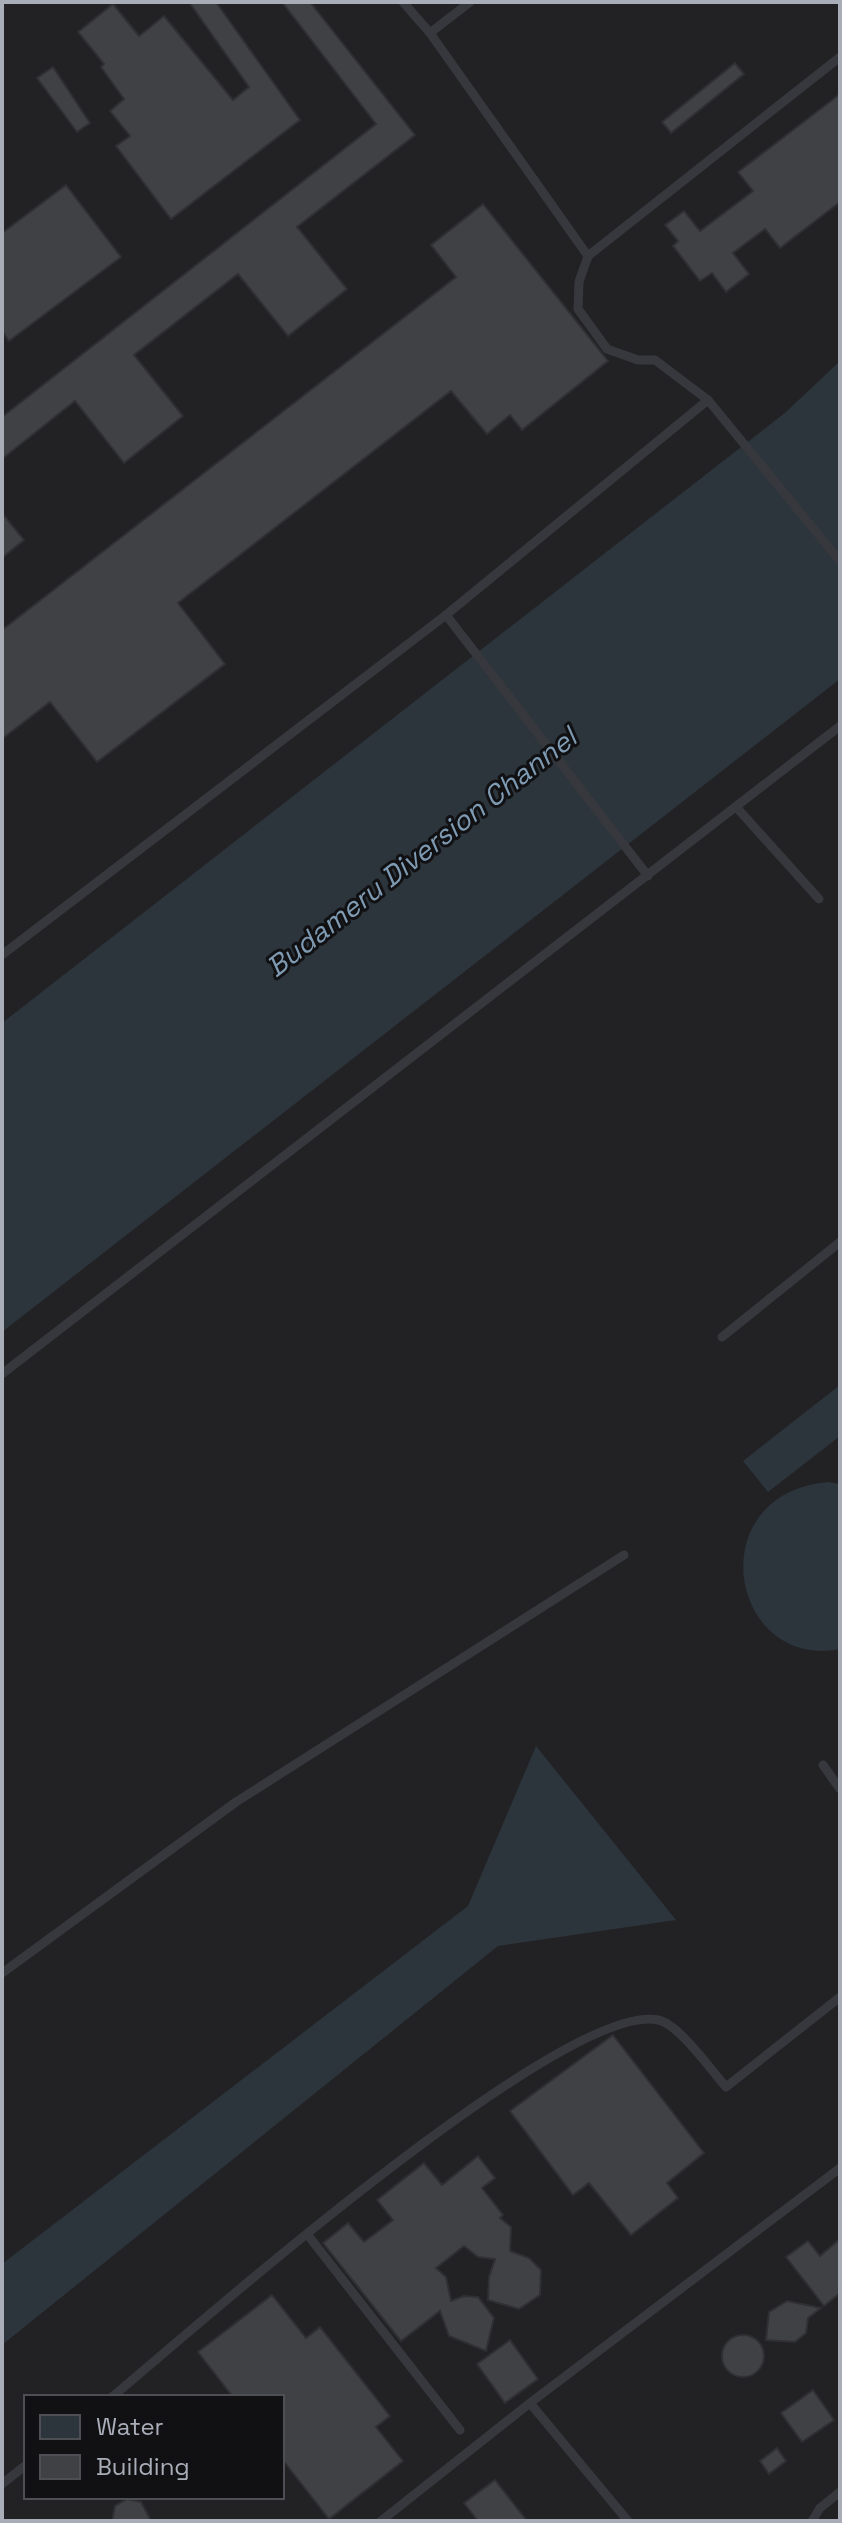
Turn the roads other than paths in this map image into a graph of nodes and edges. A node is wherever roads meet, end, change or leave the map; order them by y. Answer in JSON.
{"nodes":[{"id":1,"x":403,"y":2,"type":"edge"},
{"id":2,"x":470,"y":2,"type":"edge"},
{"id":3,"x":430,"y":33,"type":"junction"},
{"id":4,"x":840,"y":57,"type":"edge"},
{"id":5,"x":588,"y":256,"type":"junction"},
{"id":6,"x":708,"y":400,"type":"junction"},
{"id":7,"x":840,"y":561,"type":"edge"},
{"id":8,"x":446,"y":615,"type":"junction"},
{"id":9,"x":840,"y":726,"type":"edge"},
{"id":10,"x":737,"y":808,"type":"junction"},
{"id":11,"x":648,"y":876,"type":"junction"},
{"id":12,"x":819,"y":899,"type":"dead end"},
{"id":13,"x":2,"y":955,"type":"edge"},
{"id":14,"x":840,"y":1242,"type":"edge"},
{"id":15,"x":722,"y":1337,"type":"dead end"},
{"id":16,"x":2,"y":1374,"type":"edge"},
{"id":17,"x":624,"y":1555,"type":"dead end"},
{"id":18,"x":823,"y":1765,"type":"dead end"},
{"id":19,"x":840,"y":1789,"type":"edge"},
{"id":20,"x":2,"y":1973,"type":"edge"},
{"id":21,"x":840,"y":1997,"type":"edge"},
{"id":22,"x":840,"y":2168,"type":"edge"},
{"id":23,"x":307,"y":2234,"type":"junction"},
{"id":24,"x":114,"y":2395,"type":"edge"},
{"id":25,"x":530,"y":2403,"type":"junction"},
{"id":26,"x":460,"y":2430,"type":"dead end"},
{"id":27,"x":24,"y":2467,"type":"edge"},
{"id":28,"x":2,"y":2484,"type":"edge"},
{"id":29,"x":840,"y":2492,"type":"edge"},
{"id":30,"x":381,"y":2521,"type":"edge"},
{"id":31,"x":628,"y":2521,"type":"edge"},
{"id":32,"x":812,"y":2521,"type":"edge"}],
"edges":[{"from":1,"to":3,"type":"lane"},
{"from":2,"to":3,"type":"lane"},
{"from":3,"to":5,"type":"lane"},
{"from":4,"to":5,"type":"lane"},
{"from":5,"to":6,"type":"lane"},
{"from":6,"to":7,"type":"lane"},
{"from":6,"to":8,"type":"lane"},
{"from":8,"to":11,"type":"lane"},
{"from":8,"to":13,"type":"lane"},
{"from":9,"to":10,"type":"lane"},
{"from":10,"to":11,"type":"lane"},
{"from":10,"to":12,"type":"lane"},
{"from":11,"to":16,"type":"lane"},
{"from":14,"to":15,"type":"lane"},
{"from":17,"to":20,"type":"lane"},
{"from":18,"to":19,"type":"lane"},
{"from":21,"to":23,"type":"lane"},
{"from":22,"to":25,"type":"lane"},
{"from":23,"to":24,"type":"lane"},
{"from":23,"to":26,"type":"lane"},
{"from":25,"to":30,"type":"lane"},
{"from":25,"to":31,"type":"lane"},
{"from":27,"to":28,"type":"lane"},
{"from":29,"to":32,"type":"lane"}]}
